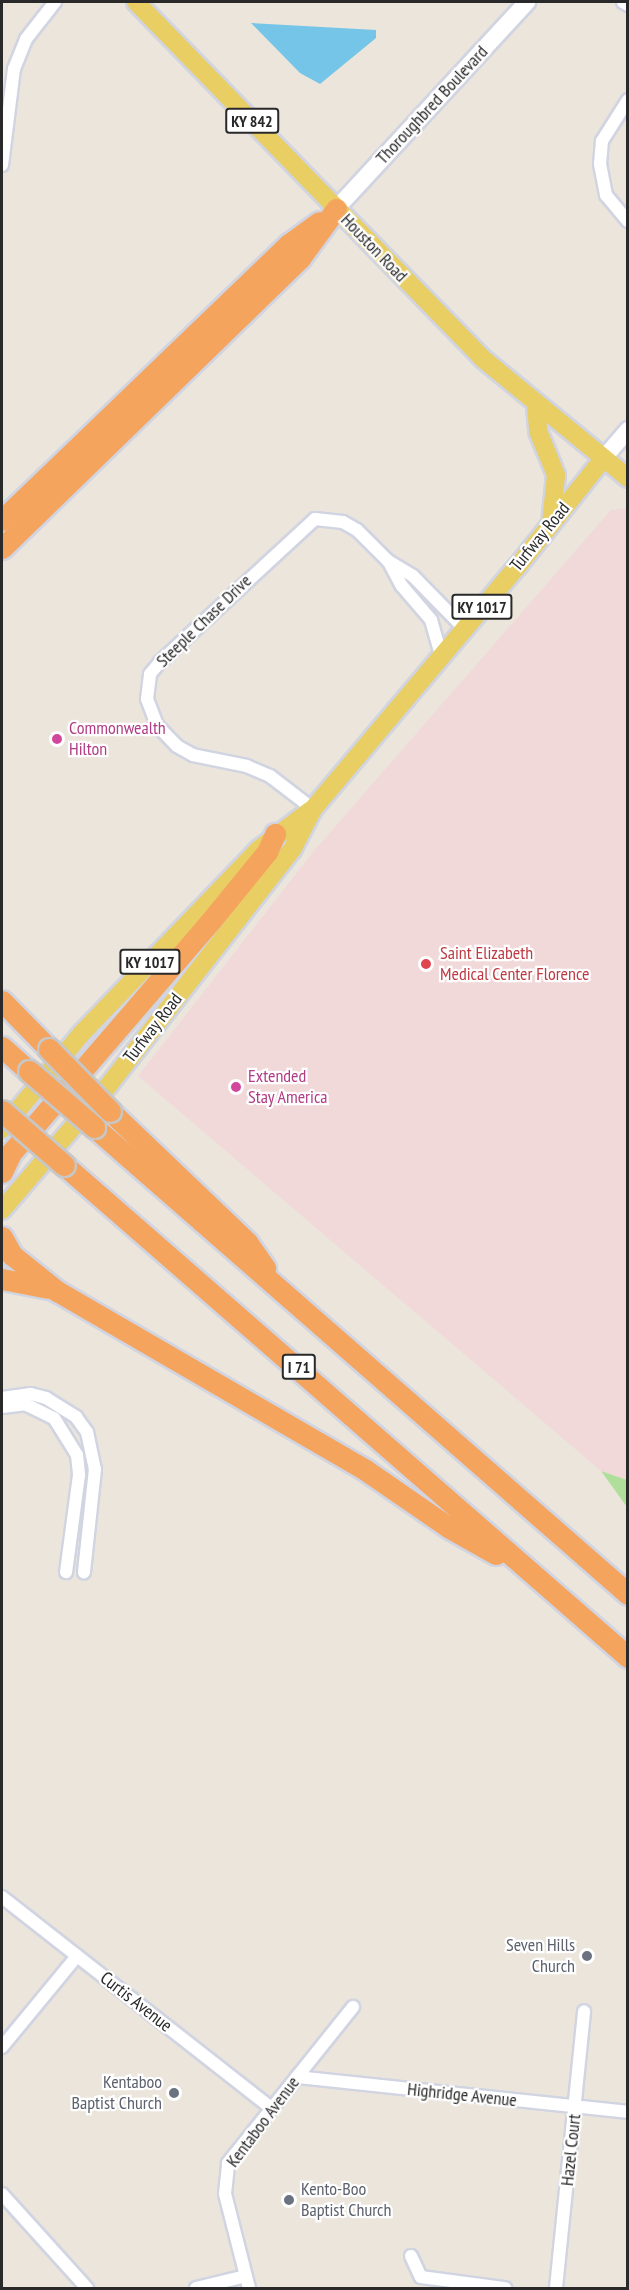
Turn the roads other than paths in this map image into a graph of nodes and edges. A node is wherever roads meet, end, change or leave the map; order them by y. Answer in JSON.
{"nodes":[{"id":1,"x":55,"y":2,"type":"edge"},
{"id":2,"x":136,"y":2,"type":"edge"},
{"id":3,"x":527,"y":2,"type":"edge"},
{"id":4,"x":623,"y":2,"type":"edge"},
{"id":5,"x":627,"y":5,"type":"edge"},
{"id":6,"x":627,"y":100,"type":"edge"},
{"id":7,"x":2,"y":165,"type":"edge"},
{"id":8,"x":336,"y":208,"type":"junction"},
{"id":9,"x":627,"y":220,"type":"edge"},
{"id":10,"x":536,"y":406,"type":"junction"},
{"id":11,"x":627,"y":430,"type":"edge"},
{"id":12,"x":602,"y":460,"type":"junction"},
{"id":13,"x":627,"y":478,"type":"edge"},
{"id":14,"x":2,"y":520,"type":"edge"},
{"id":15,"x":551,"y":524,"type":"junction"},
{"id":16,"x":2,"y":548,"type":"edge"},
{"id":17,"x":388,"y":561,"type":"junction"},
{"id":18,"x":464,"y":628,"type":"junction"},
{"id":19,"x":441,"y":655,"type":"junction"},
{"id":20,"x":313,"y":809,"type":"junction"},
{"id":21,"x":275,"y":834,"type":"junction"},
{"id":22,"x":2,"y":1002,"type":"edge"},
{"id":23,"x":2,"y":1047,"type":"edge"},
{"id":24,"x":2,"y":1111,"type":"edge"},
{"id":25,"x":2,"y":1129,"type":"edge"},
{"id":26,"x":2,"y":1172,"type":"edge"},
{"id":27,"x":2,"y":1210,"type":"edge"},
{"id":28,"x":2,"y":1237,"type":"edge"},
{"id":29,"x":2,"y":1279,"type":"edge"},
{"id":30,"x":57,"y":1291,"type":"junction"},
{"id":31,"x":282,"y":1293,"type":"junction"},
{"id":32,"x":2,"y":1398,"type":"edge"},
{"id":33,"x":2,"y":1407,"type":"edge"},
{"id":34,"x":66,"y":1572,"type":"dead end"},
{"id":35,"x":84,"y":1572,"type":"dead end"},
{"id":36,"x":531,"y":1574,"type":"junction"},
{"id":37,"x":627,"y":1594,"type":"edge"},
{"id":38,"x":627,"y":1657,"type":"edge"},
{"id":39,"x":2,"y":1897,"type":"edge"},
{"id":40,"x":77,"y":1956,"type":"junction"},
{"id":41,"x":353,"y":2007,"type":"dead end"},
{"id":42,"x":584,"y":2011,"type":"dead end"},
{"id":43,"x":2,"y":2047,"type":"edge"},
{"id":44,"x":297,"y":2077,"type":"junction"},
{"id":45,"x":576,"y":2107,"type":"junction"},
{"id":46,"x":271,"y":2108,"type":"junction"},
{"id":47,"x":627,"y":2112,"type":"edge"},
{"id":48,"x":2,"y":2194,"type":"edge"},
{"id":49,"x":411,"y":2256,"type":"dead end"},
{"id":50,"x":246,"y":2276,"type":"junction"},
{"id":51,"x":87,"y":2289,"type":"edge"},
{"id":52,"x":196,"y":2289,"type":"edge"},
{"id":53,"x":249,"y":2289,"type":"edge"},
{"id":54,"x":506,"y":2289,"type":"edge"},
{"id":55,"x":556,"y":2289,"type":"edge"}],
"edges":[{"from":1,"to":7,"type":"street"},
{"from":2,"to":8,"type":"main road","name":"Houston Road","number":"KY 842"},
{"from":3,"to":8,"type":"main road","name":"Thoroughbred Boulevard"},
{"from":4,"to":5,"type":"street"},
{"from":6,"to":9,"type":"street"},
{"from":8,"to":10,"type":"main road","name":"Houston Road","number":"KY 842"},
{"from":8,"to":14,"type":"highway"},
{"from":8,"to":16,"type":"highway"},
{"from":10,"to":12,"type":"main road","name":"Houston Road","number":"KY 842"},
{"from":10,"to":15,"type":"main road"},
{"from":11,"to":12,"type":"main road","name":"Turfway Road","number":"KY 1017"},
{"from":12,"to":13,"type":"main road","name":"Houston Road","number":"KY 842"},
{"from":12,"to":15,"type":"main road","name":"Turfway Road","number":"KY 1017"},
{"from":15,"to":18,"type":"main road","name":"Turfway Road","number":"KY 1017"},
{"from":17,"to":18,"type":"street","name":"Steeple Chase Drive"},
{"from":17,"to":19,"type":"street","name":"Steeple Chase Drive"},
{"from":17,"to":20,"type":"street","name":"Steeple Chase Drive"},
{"from":18,"to":19,"type":"main road","name":"Turfway Road","number":"KY 1017"},
{"from":19,"to":20,"type":"main road","name":"Turfway Road","number":"KY 1017"},
{"from":20,"to":21,"type":"main road","name":"Turfway Road","number":"KY 1017"},
{"from":20,"to":27,"type":"main road","name":"Turfway Road","number":"KY 1017"},
{"from":21,"to":25,"type":"main road","name":"Turfway Road","number":"KY 1017"},
{"from":21,"to":26,"type":"highway"},
{"from":22,"to":31,"type":"highway","bridge":true},
{"from":23,"to":31,"type":"highway","number":"I 71","bridge":true},
{"from":24,"to":36,"type":"highway","number":"I 71","bridge":true},
{"from":28,"to":30,"type":"highway"},
{"from":29,"to":30,"type":"highway"},
{"from":30,"to":36,"type":"highway"},
{"from":31,"to":37,"type":"highway","number":"I 71"},
{"from":32,"to":35,"type":"street"},
{"from":33,"to":34,"type":"street"},
{"from":36,"to":38,"type":"highway","number":"I 71"},
{"from":39,"to":40,"type":"street","name":"Curtis Avenue"},
{"from":40,"to":43,"type":"street"},
{"from":40,"to":46,"type":"street","name":"Curtis Avenue"},
{"from":41,"to":44,"type":"street","name":"Kentaboo Avenue"},
{"from":42,"to":45,"type":"street","name":"Hazel Court"},
{"from":44,"to":45,"type":"street","name":"Highridge Avenue"},
{"from":44,"to":46,"type":"street","name":"Kentaboo Avenue"},
{"from":45,"to":47,"type":"street","name":"Highridge Avenue"},
{"from":45,"to":55,"type":"street","name":"Hazel Court"},
{"from":46,"to":50,"type":"street","name":"Kentaboo Avenue"},
{"from":48,"to":51,"type":"street"},
{"from":49,"to":54,"type":"street"},
{"from":50,"to":52,"type":"street"},
{"from":50,"to":53,"type":"street","name":"Kentaboo Avenue"}]}
